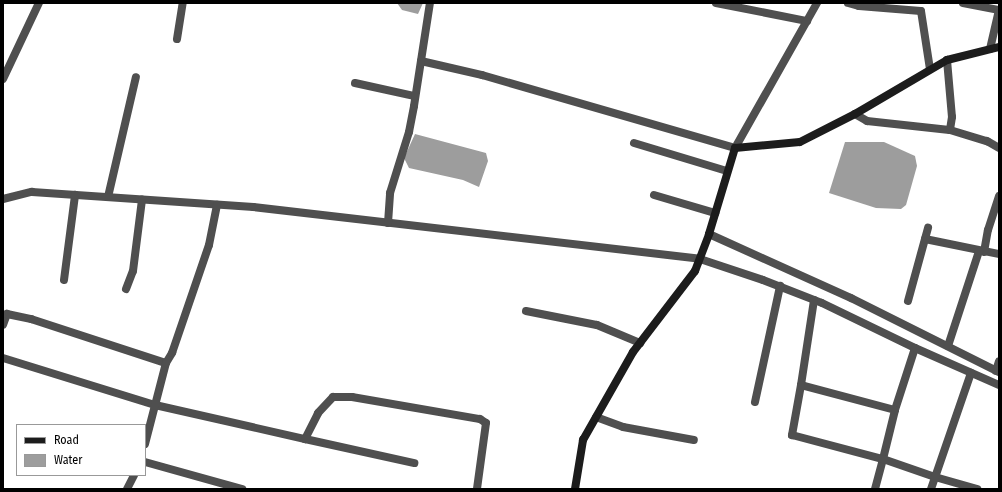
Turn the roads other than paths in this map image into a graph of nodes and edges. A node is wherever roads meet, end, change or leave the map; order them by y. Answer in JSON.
{"nodes":[{"id":1,"x":39,"y":3,"type":"edge"},
{"id":2,"x":182,"y":3,"type":"edge"},
{"id":3,"x":430,"y":3,"type":"edge"},
{"id":4,"x":716,"y":3,"type":"edge"},
{"id":5,"x":817,"y":3,"type":"edge"},
{"id":6,"x":848,"y":3,"type":"edge"},
{"id":7,"x":963,"y":3,"type":"edge"},
{"id":8,"x":999,"y":10,"type":"edge"},
{"id":9,"x":807,"y":21,"type":"junction"},
{"id":10,"x":177,"y":39,"type":"dead end"},
{"id":11,"x":999,"y":47,"type":"edge"},
{"id":12,"x":990,"y":49,"type":"junction"},
{"id":13,"x":947,"y":60,"type":"junction"},
{"id":14,"x":421,"y":61,"type":"junction"},
{"id":15,"x":930,"y":69,"type":"junction"},
{"id":16,"x":136,"y":77,"type":"dead end"},
{"id":17,"x":3,"y":80,"type":"edge"},
{"id":18,"x":355,"y":83,"type":"dead end"},
{"id":19,"x":414,"y":96,"type":"junction"},
{"id":20,"x":855,"y":114,"type":"junction"},
{"id":21,"x":950,"y":130,"type":"junction"},
{"id":22,"x":634,"y":143,"type":"dead end"},
{"id":23,"x":735,"y":148,"type":"junction"},
{"id":24,"x":999,"y":148,"type":"edge"},
{"id":25,"x":727,"y":171,"type":"junction"},
{"id":26,"x":75,"y":195,"type":"junction"},
{"id":27,"x":654,"y":195,"type":"dead end"},
{"id":28,"x":999,"y":196,"type":"edge"},
{"id":29,"x":108,"y":197,"type":"junction"},
{"id":30,"x":3,"y":199,"type":"edge"},
{"id":31,"x":142,"y":200,"type":"junction"},
{"id":32,"x":217,"y":204,"type":"junction"},
{"id":33,"x":714,"y":213,"type":"junction"},
{"id":34,"x":388,"y":223,"type":"junction"},
{"id":35,"x":928,"y":228,"type":"dead end"},
{"id":36,"x":709,"y":234,"type":"junction"},
{"id":37,"x":926,"y":239,"type":"junction"},
{"id":38,"x":982,"y":252,"type":"junction"},
{"id":39,"x":999,"y":254,"type":"edge"},
{"id":40,"x":700,"y":259,"type":"junction"},
{"id":41,"x":64,"y":280,"type":"dead end"},
{"id":42,"x":780,"y":286,"type":"junction"},
{"id":43,"x":126,"y":289,"type":"dead end"},
{"id":44,"x":814,"y":300,"type":"junction"},
{"id":45,"x":908,"y":301,"type":"dead end"},
{"id":46,"x":526,"y":310,"type":"dead end"},
{"id":47,"x":3,"y":326,"type":"edge"},
{"id":48,"x":640,"y":343,"type":"junction"},
{"id":49,"x":948,"y":346,"type":"junction"},
{"id":50,"x":915,"y":348,"type":"junction"},
{"id":51,"x":3,"y":358,"type":"edge"},
{"id":52,"x":999,"y":361,"type":"edge"},
{"id":53,"x":166,"y":363,"type":"junction"},
{"id":54,"x":997,"y":371,"type":"edge"},
{"id":55,"x":971,"y":373,"type":"junction"},
{"id":56,"x":801,"y":385,"type":"junction"},
{"id":57,"x":999,"y":385,"type":"edge"},
{"id":58,"x":755,"y":402,"type":"dead end"},
{"id":59,"x":155,"y":405,"type":"junction"},
{"id":60,"x":895,"y":410,"type":"junction"},
{"id":61,"x":596,"y":417,"type":"junction"},
{"id":62,"x":146,"y":440,"type":"edge"},
{"id":63,"x":305,"y":440,"type":"junction"},
{"id":64,"x":694,"y":440,"type":"dead end"},
{"id":65,"x":882,"y":459,"type":"junction"},
{"id":66,"x":146,"y":462,"type":"edge"},
{"id":67,"x":414,"y":463,"type":"dead end"},
{"id":68,"x":134,"y":476,"type":"edge"},
{"id":69,"x":935,"y":477,"type":"junction"},
{"id":70,"x":127,"y":489,"type":"edge"},
{"id":71,"x":242,"y":489,"type":"edge"},
{"id":72,"x":477,"y":489,"type":"edge"},
{"id":73,"x":575,"y":489,"type":"edge"},
{"id":74,"x":875,"y":489,"type":"edge"},
{"id":75,"x":931,"y":489,"type":"edge"},
{"id":76,"x":977,"y":489,"type":"edge"}],
"edges":[{"from":1,"to":17,"type":"street"},
{"from":2,"to":10,"type":"street"},
{"from":3,"to":14,"type":"street"},
{"from":4,"to":9,"type":"street"},
{"from":5,"to":9,"type":"street"},
{"from":6,"to":15,"type":"street"},
{"from":7,"to":8,"type":"street"},
{"from":8,"to":12,"type":"street"},
{"from":9,"to":23,"type":"street"},
{"from":11,"to":12,"type":"street"},
{"from":12,"to":13,"type":"street"},
{"from":13,"to":15,"type":"street"},
{"from":13,"to":21,"type":"street"},
{"from":14,"to":19,"type":"street"},
{"from":14,"to":23,"type":"street"},
{"from":15,"to":20,"type":"street"},
{"from":16,"to":29,"type":"street"},
{"from":18,"to":19,"type":"street"},
{"from":19,"to":34,"type":"street"},
{"from":20,"to":21,"type":"street"},
{"from":20,"to":23,"type":"street"},
{"from":21,"to":24,"type":"street"},
{"from":22,"to":25,"type":"street"},
{"from":23,"to":25,"type":"street"},
{"from":25,"to":33,"type":"street"},
{"from":26,"to":29,"type":"street"},
{"from":26,"to":30,"type":"street"},
{"from":26,"to":41,"type":"street"},
{"from":27,"to":33,"type":"street"},
{"from":28,"to":38,"type":"street"},
{"from":29,"to":31,"type":"street"},
{"from":31,"to":32,"type":"street"},
{"from":31,"to":43,"type":"street"},
{"from":32,"to":34,"type":"street"},
{"from":32,"to":53,"type":"street"},
{"from":33,"to":36,"type":"street"},
{"from":34,"to":40,"type":"street"},
{"from":35,"to":37,"type":"street"},
{"from":36,"to":40,"type":"street"},
{"from":36,"to":49,"type":"street"},
{"from":37,"to":38,"type":"street"},
{"from":37,"to":45,"type":"street"},
{"from":38,"to":39,"type":"street"},
{"from":38,"to":49,"type":"street"},
{"from":40,"to":42,"type":"street"},
{"from":40,"to":48,"type":"street"},
{"from":42,"to":44,"type":"street"},
{"from":42,"to":58,"type":"street"},
{"from":44,"to":50,"type":"street"},
{"from":44,"to":56,"type":"street"},
{"from":46,"to":48,"type":"street"},
{"from":47,"to":53,"type":"street"},
{"from":48,"to":61,"type":"street"},
{"from":49,"to":54,"type":"street"},
{"from":50,"to":55,"type":"street"},
{"from":50,"to":60,"type":"street"},
{"from":51,"to":59,"type":"street"},
{"from":52,"to":54,"type":"street"},
{"from":53,"to":59,"type":"street"},
{"from":55,"to":57,"type":"street"},
{"from":55,"to":69,"type":"street"},
{"from":56,"to":60,"type":"street"},
{"from":56,"to":65,"type":"street"},
{"from":59,"to":62,"type":"street"},
{"from":59,"to":63,"type":"street"},
{"from":60,"to":65,"type":"street"},
{"from":61,"to":64,"type":"street"},
{"from":61,"to":73,"type":"street"},
{"from":63,"to":67,"type":"street"},
{"from":63,"to":72,"type":"street"},
{"from":65,"to":69,"type":"street"},
{"from":65,"to":74,"type":"street"},
{"from":66,"to":71,"type":"street"},
{"from":68,"to":70,"type":"street"},
{"from":69,"to":75,"type":"street"},
{"from":69,"to":76,"type":"street"}]}
